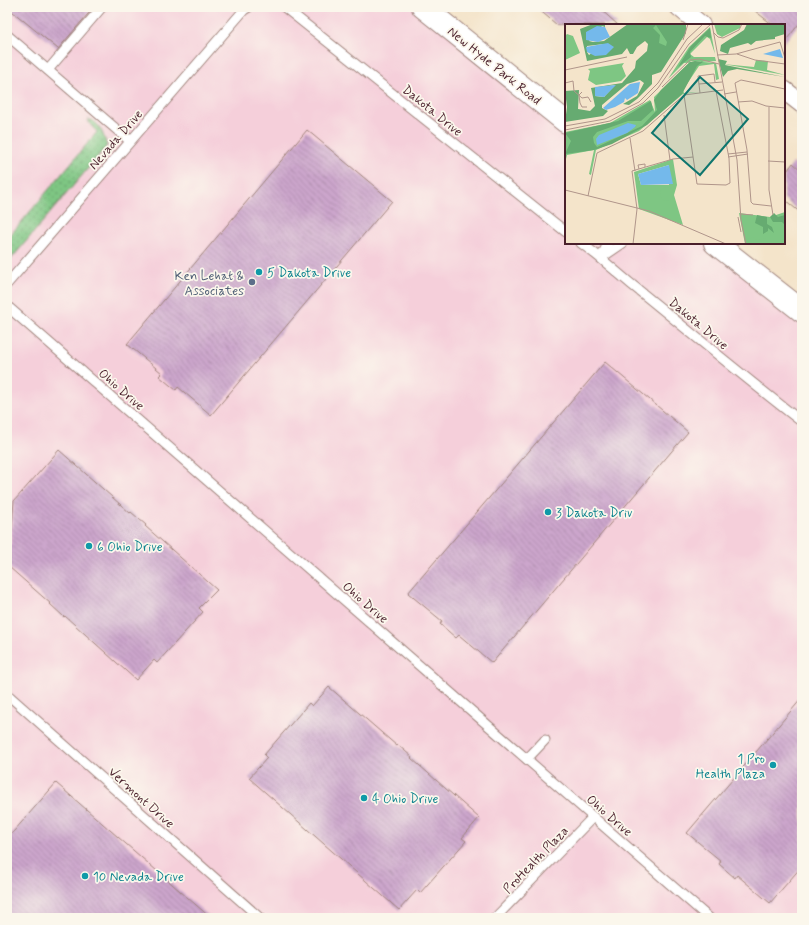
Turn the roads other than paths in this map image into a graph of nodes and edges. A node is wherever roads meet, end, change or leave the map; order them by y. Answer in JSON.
{"nodes":[{"id":1,"x":102,"y":7,"type":"edge"},
{"id":2,"x":284,"y":7,"type":"edge"},
{"id":3,"x":423,"y":7,"type":"edge"},
{"id":4,"x":678,"y":7,"type":"edge"},
{"id":5,"x":246,"y":8,"type":"edge"},
{"id":6,"x":700,"y":24,"type":"edge"},
{"id":7,"x":7,"y":34,"type":"edge"},
{"id":8,"x":48,"y":70,"type":"junction"},
{"id":9,"x":785,"y":91,"type":"edge"},
{"id":10,"x":802,"y":104,"type":"edge"},
{"id":11,"x":565,"y":121,"type":"edge"},
{"id":12,"x":130,"y":141,"type":"junction"},
{"id":13,"x":565,"y":231,"type":"edge"},
{"id":14,"x":582,"y":244,"type":"edge"},
{"id":15,"x":608,"y":244,"type":"edge"},
{"id":16,"x":622,"y":244,"type":"edge"},
{"id":17,"x":716,"y":244,"type":"edge"},
{"id":18,"x":601,"y":258,"type":"junction"},
{"id":19,"x":7,"y":284,"type":"edge"},
{"id":20,"x":7,"y":306,"type":"edge"},
{"id":21,"x":802,"y":311,"type":"edge"},
{"id":22,"x":802,"y":422,"type":"edge"},
{"id":23,"x":7,"y":694,"type":"edge"},
{"id":24,"x":544,"y":740,"type":"dead end"},
{"id":25,"x":527,"y":759,"type":"junction"},
{"id":26,"x":593,"y":817,"type":"junction"},
{"id":27,"x":260,"y":918,"type":"edge"},
{"id":28,"x":495,"y":918,"type":"edge"},
{"id":29,"x":709,"y":918,"type":"edge"}],
"edges":[{"from":1,"to":8,"type":"lane"},
{"from":2,"to":13,"type":"lane","name":"Dakota Drive"},
{"from":3,"to":11,"type":"main road","name":"New Hyde Park Road"},
{"from":4,"to":6,"type":"street"},
{"from":5,"to":12,"type":"lane","name":"Nevada Drive"},
{"from":7,"to":8,"type":"lane"},
{"from":8,"to":12,"type":"lane"},
{"from":9,"to":10,"type":"street"},
{"from":12,"to":19,"type":"lane","name":"Nevada Drive"},
{"from":14,"to":18,"type":"lane","name":"Dakota Drive"},
{"from":15,"to":18,"type":"lane"},
{"from":16,"to":18,"type":"lane"},
{"from":17,"to":21,"type":"main road"},
{"from":18,"to":22,"type":"lane","name":"Dakota Drive"},
{"from":20,"to":25,"type":"lane","name":"Ohio Drive"},
{"from":23,"to":27,"type":"lane","name":"Vermont Drive"},
{"from":24,"to":25,"type":"lane"},
{"from":25,"to":26,"type":"lane","name":"Ohio Drive"},
{"from":26,"to":28,"type":"lane","name":"ProHealth Plaza"},
{"from":26,"to":29,"type":"lane","name":"Ohio Drive"}]}
